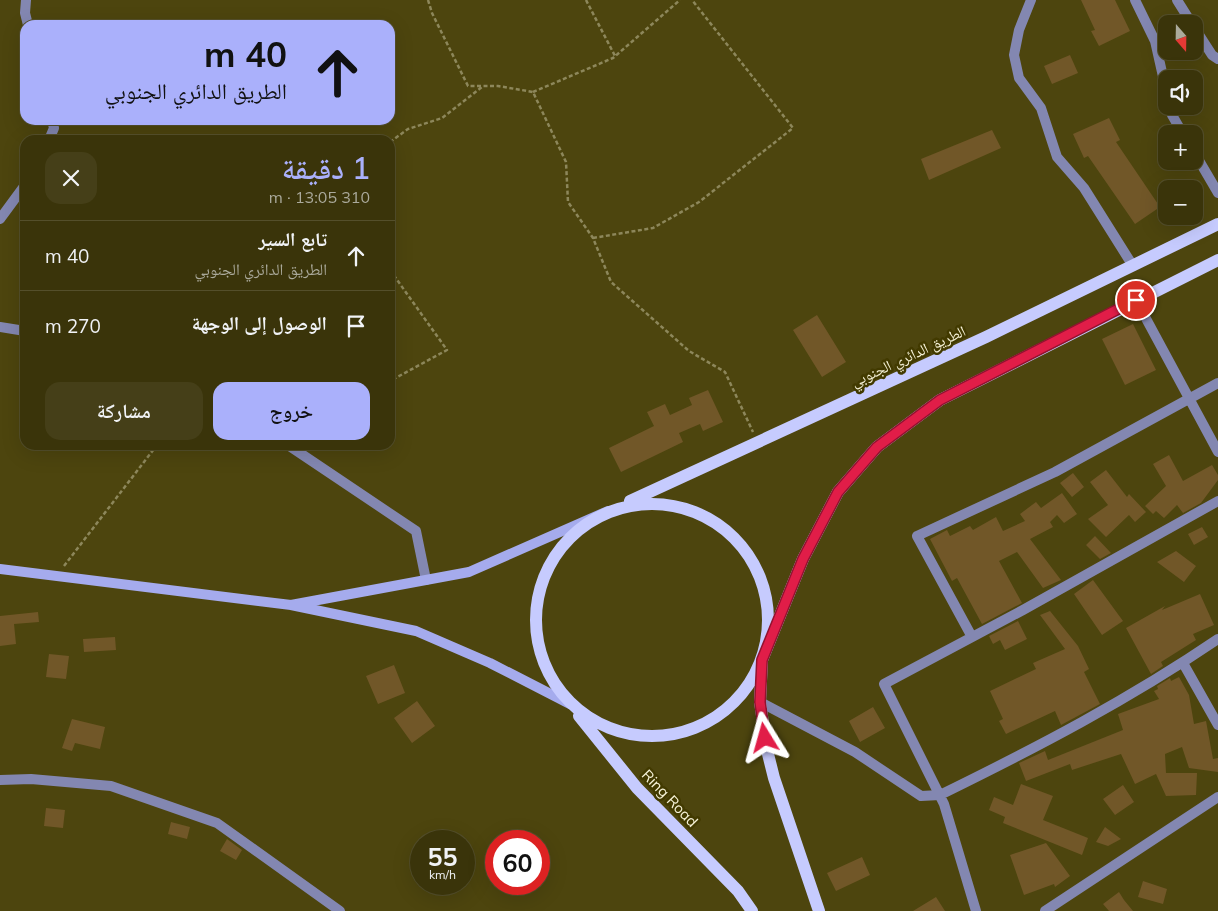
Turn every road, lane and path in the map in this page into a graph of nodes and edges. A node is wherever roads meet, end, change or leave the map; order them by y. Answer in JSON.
{"nodes":[{"id":1,"x":26,"y":0,"type":"edge"},
{"id":2,"x":428,"y":0,"type":"edge"},
{"id":3,"x":586,"y":0,"type":"edge"},
{"id":4,"x":680,"y":0,"type":"edge"},
{"id":5,"x":692,"y":0,"type":"edge"},
{"id":6,"x":1031,"y":0,"type":"edge"},
{"id":7,"x":1135,"y":0,"type":"edge"},
{"id":8,"x":1177,"y":0,"type":"edge"},
{"id":9,"x":1187,"y":15,"type":"edge"},
{"id":10,"x":27,"y":20,"type":"edge"},
{"id":11,"x":1203,"y":41,"type":"edge"},
{"id":12,"x":615,"y":56,"type":"junction"},
{"id":13,"x":1218,"y":59,"type":"edge"},
{"id":14,"x":1161,"y":70,"type":"edge"},
{"id":15,"x":483,"y":86,"type":"junction"},
{"id":16,"x":533,"y":92,"type":"junction"},
{"id":17,"x":395,"y":138,"type":"edge"},
{"id":18,"x":1203,"y":167,"type":"edge"},
{"id":19,"x":20,"y":192,"type":"edge"},
{"id":20,"x":1218,"y":193,"type":"edge"},
{"id":21,"x":0,"y":219,"type":"edge"},
{"id":22,"x":1218,"y":224,"type":"edge"},
{"id":23,"x":594,"y":238,"type":"junction"},
{"id":24,"x":1218,"y":260,"type":"edge"},
{"id":25,"x":1132,"y":266,"type":"junction"},
{"id":26,"x":395,"y":277,"type":"edge"},
{"id":27,"x":1136,"y":300,"type":"junction"},
{"id":28,"x":0,"y":327,"type":"edge"},
{"id":29,"x":20,"y":330,"type":"edge"},
{"id":30,"x":395,"y":378,"type":"edge"},
{"id":31,"x":1218,"y":383,"type":"edge"},
{"id":32,"x":1189,"y":398,"type":"junction"},
{"id":33,"x":758,"y":442,"type":"junction"},
{"id":34,"x":153,"y":450,"type":"edge"},
{"id":35,"x":296,"y":450,"type":"edge"},
{"id":36,"x":1218,"y":452,"type":"edge"},
{"id":37,"x":1218,"y":501,"type":"edge"},
{"id":38,"x":608,"y":511,"type":"junction"},
{"id":39,"x":0,"y":569,"type":"edge"},
{"id":40,"x":56,"y":576,"type":"junction"},
{"id":41,"x":426,"y":580,"type":"junction"},
{"id":42,"x":291,"y":605,"type":"junction"},
{"id":43,"x":972,"y":637,"type":"junction"},
{"id":44,"x":1218,"y":639,"type":"edge"},
{"id":45,"x":762,"y":660,"type":"junction"},
{"id":46,"x":1182,"y":663,"type":"junction"},
{"id":47,"x":760,"y":702,"type":"junction"},
{"id":48,"x":570,"y":704,"type":"junction"},
{"id":49,"x":1218,"y":725,"type":"edge"},
{"id":50,"x":0,"y":780,"type":"edge"},
{"id":51,"x":940,"y":795,"type":"junction"},
{"id":52,"x":1218,"y":797,"type":"edge"},
{"id":53,"x":340,"y":911,"type":"edge"},
{"id":54,"x":752,"y":911,"type":"edge"},
{"id":55,"x":819,"y":911,"type":"edge"},
{"id":56,"x":976,"y":911,"type":"edge"},
{"id":57,"x":1045,"y":911,"type":"edge"}],
"edges":[{"from":1,"to":10,"type":"street"},
{"from":2,"to":15,"type":"path"},
{"from":3,"to":12,"type":"path"},
{"from":4,"to":12,"type":"path"},
{"from":5,"to":23,"type":"path"},
{"from":6,"to":25,"type":"street"},
{"from":7,"to":14,"type":"street"},
{"from":8,"to":9,"type":"street"},
{"from":11,"to":13,"type":"street"},
{"from":12,"to":16,"type":"path"},
{"from":15,"to":16,"type":"path"},
{"from":15,"to":17,"type":"path"},
{"from":16,"to":23,"type":"path"},
{"from":18,"to":20,"type":"street"},
{"from":19,"to":21,"type":"street"},
{"from":22,"to":25,"type":"main road","name":"الطريق الدائري الجنوبي"},
{"from":23,"to":33,"type":"path"},
{"from":24,"to":27,"type":"main road"},
{"from":25,"to":33,"type":"main road","name":"الطريق الدائري الجنوبي"},
{"from":26,"to":30,"type":"path"},
{"from":27,"to":32,"type":"street"},
{"from":27,"to":45,"type":"main road"},
{"from":28,"to":29,"type":"street"},
{"from":31,"to":32,"type":"street"},
{"from":32,"to":36,"type":"street"},
{"from":32,"to":43,"type":"street"},
{"from":33,"to":38,"type":"main road","name":"الطريق الدائري الجنوبي"},
{"from":34,"to":40,"type":"path"},
{"from":35,"to":41,"type":"street"},
{"from":37,"to":43,"type":"street"},
{"from":38,"to":41,"type":"street"},
{"from":38,"to":45,"type":"main road"},
{"from":38,"to":48,"type":"main road","name":"Ring Road"},
{"from":39,"to":40,"type":"street"},
{"from":40,"to":42,"type":"street"},
{"from":41,"to":42,"type":"street"},
{"from":42,"to":48,"type":"street"},
{"from":43,"to":51,"type":"street"},
{"from":44,"to":46,"type":"street"},
{"from":45,"to":47,"type":"main road"},
{"from":45,"to":48,"type":"main road"},
{"from":46,"to":49,"type":"street"},
{"from":46,"to":51,"type":"street"},
{"from":47,"to":51,"type":"street"},
{"from":47,"to":55,"type":"main road"},
{"from":48,"to":54,"type":"main road","name":"Ring Road"},
{"from":50,"to":53,"type":"street"},
{"from":51,"to":56,"type":"street"},
{"from":52,"to":57,"type":"street"}]}
